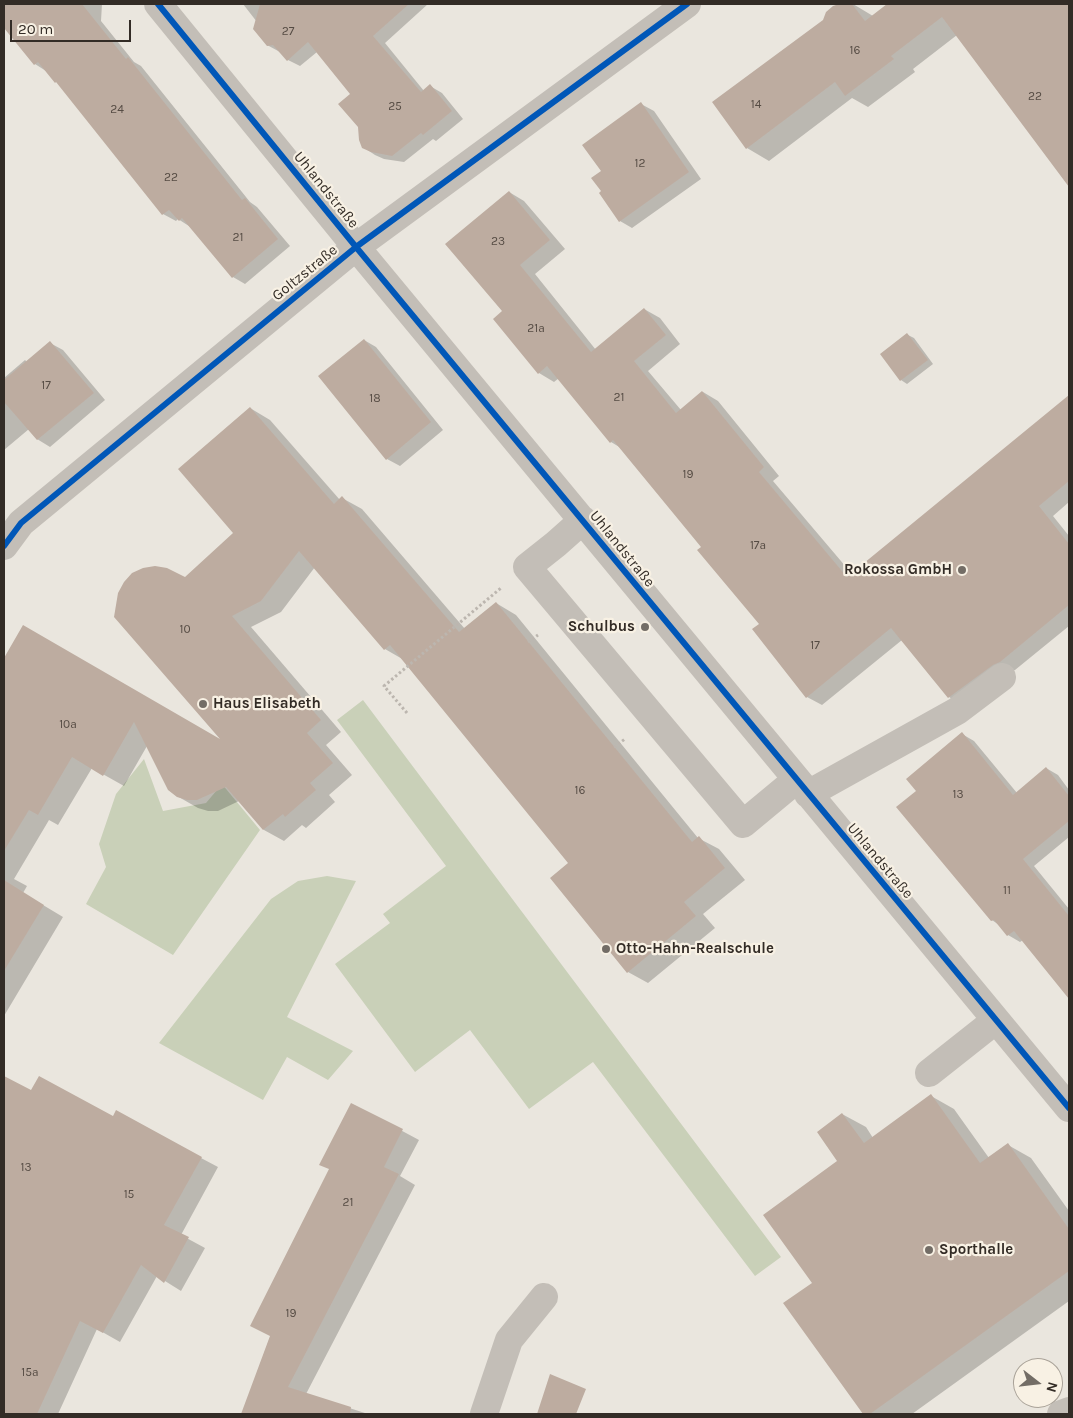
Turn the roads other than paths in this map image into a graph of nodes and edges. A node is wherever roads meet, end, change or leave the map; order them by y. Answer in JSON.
{"nodes":[{"id":1,"x":158,"y":4,"type":"edge"},
{"id":2,"x":687,"y":4,"type":"edge"},
{"id":3,"x":356,"y":247,"type":"junction"},
{"id":4,"x":583,"y":520,"type":"junction"},
{"id":5,"x":4,"y":546,"type":"edge"},
{"id":6,"x":1002,"y":677,"type":"dead end"},
{"id":7,"x":802,"y":787,"type":"junction"},
{"id":8,"x":996,"y":1020,"type":"junction"},
{"id":9,"x":929,"y":1073,"type":"dead end"},
{"id":10,"x":1069,"y":1108,"type":"edge"},
{"id":11,"x":544,"y":1297,"type":"dead end"},
{"id":12,"x":1069,"y":1411,"type":"edge"},
{"id":13,"x":484,"y":1414,"type":"edge"},
{"id":14,"x":1061,"y":1414,"type":"edge"}],
"edges":[{"from":1,"to":3,"type":"street","name":"Uhlandstraße"},
{"from":2,"to":3,"type":"street","name":"Goltzstraße"},
{"from":3,"to":4,"type":"street","name":"Uhlandstraße"},
{"from":3,"to":5,"type":"street","name":"Goltzstraße"},
{"from":4,"to":7,"type":"street","name":"Uhlandstraße"},
{"from":4,"to":7,"type":"street"},
{"from":6,"to":7,"type":"street"},
{"from":7,"to":8,"type":"street","name":"Uhlandstraße"},
{"from":8,"to":9,"type":"street"},
{"from":8,"to":10,"type":"street","name":"Uhlandstraße"},
{"from":11,"to":13,"type":"street"},
{"from":12,"to":14,"type":"street"}]}
